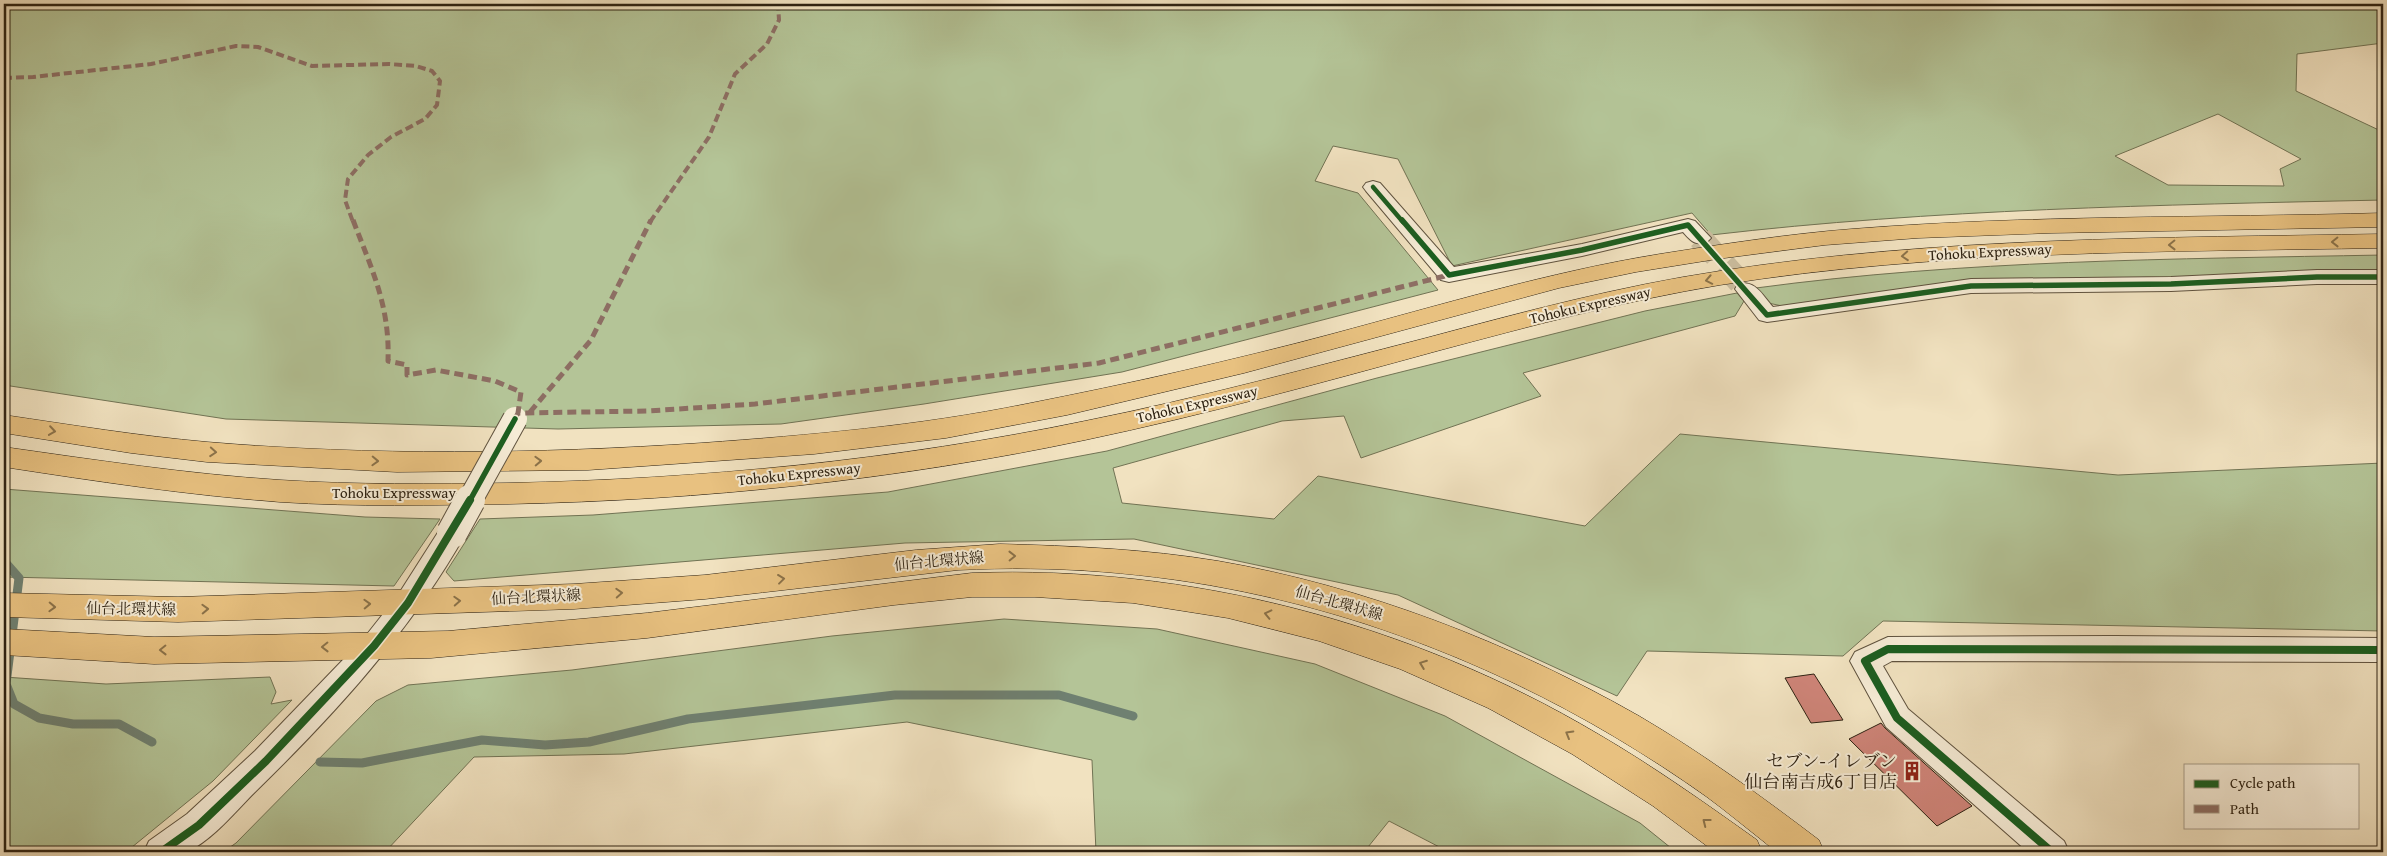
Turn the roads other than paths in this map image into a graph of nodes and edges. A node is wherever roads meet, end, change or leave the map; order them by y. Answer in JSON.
{"nodes":[{"id":1,"x":1373,"y":187,"type":"dead end"},
{"id":2,"x":2383,"y":220,"type":"edge"},
{"id":3,"x":1700,"y":238,"type":"tunnel mouth"},
{"id":4,"x":2383,"y":241,"type":"edge"},
{"id":5,"x":2383,"y":278,"type":"edge"},
{"id":6,"x":1746,"y":289,"type":"tunnel mouth"},
{"id":7,"x":515,"y":420,"type":"dead end"},
{"id":8,"x":4,"y":424,"type":"edge"},
{"id":9,"x":4,"y":457,"type":"edge"},
{"id":10,"x":408,"y":603,"type":"junction"},
{"id":11,"x":4,"y":605,"type":"edge"},
{"id":12,"x":4,"y":642,"type":"edge"},
{"id":13,"x":374,"y":646,"type":"junction"},
{"id":14,"x":2383,"y":650,"type":"edge"},
{"id":15,"x":161,"y":852,"type":"edge"},
{"id":16,"x":1744,"y":852,"type":"edge"},
{"id":17,"x":1806,"y":852,"type":"edge"},
{"id":18,"x":2052,"y":852,"type":"edge"}],
"edges":[{"from":1,"to":3,"type":"street"},
{"from":8,"to":2,"type":"main road","name":"Tohoku Expressway","one_way":true},
{"from":4,"to":9,"type":"main road","name":"Tohoku Expressway","one_way":true},
{"from":5,"to":6,"type":"street"},
{"from":7,"to":10,"type":"street","bridge":true},
{"from":11,"to":10,"type":"main road","name":"仙台北環状線","one_way":true},
{"from":10,"to":13,"type":"street"},
{"from":10,"to":17,"type":"main road","name":"仙台北環状線","one_way":true},
{"from":13,"to":12,"type":"main road","name":"仙台北環状線","one_way":true},
{"from":13,"to":15,"type":"street"},
{"from":16,"to":13,"type":"main road","name":"仙台北環状線","one_way":true},
{"from":14,"to":18,"type":"street"}]}
